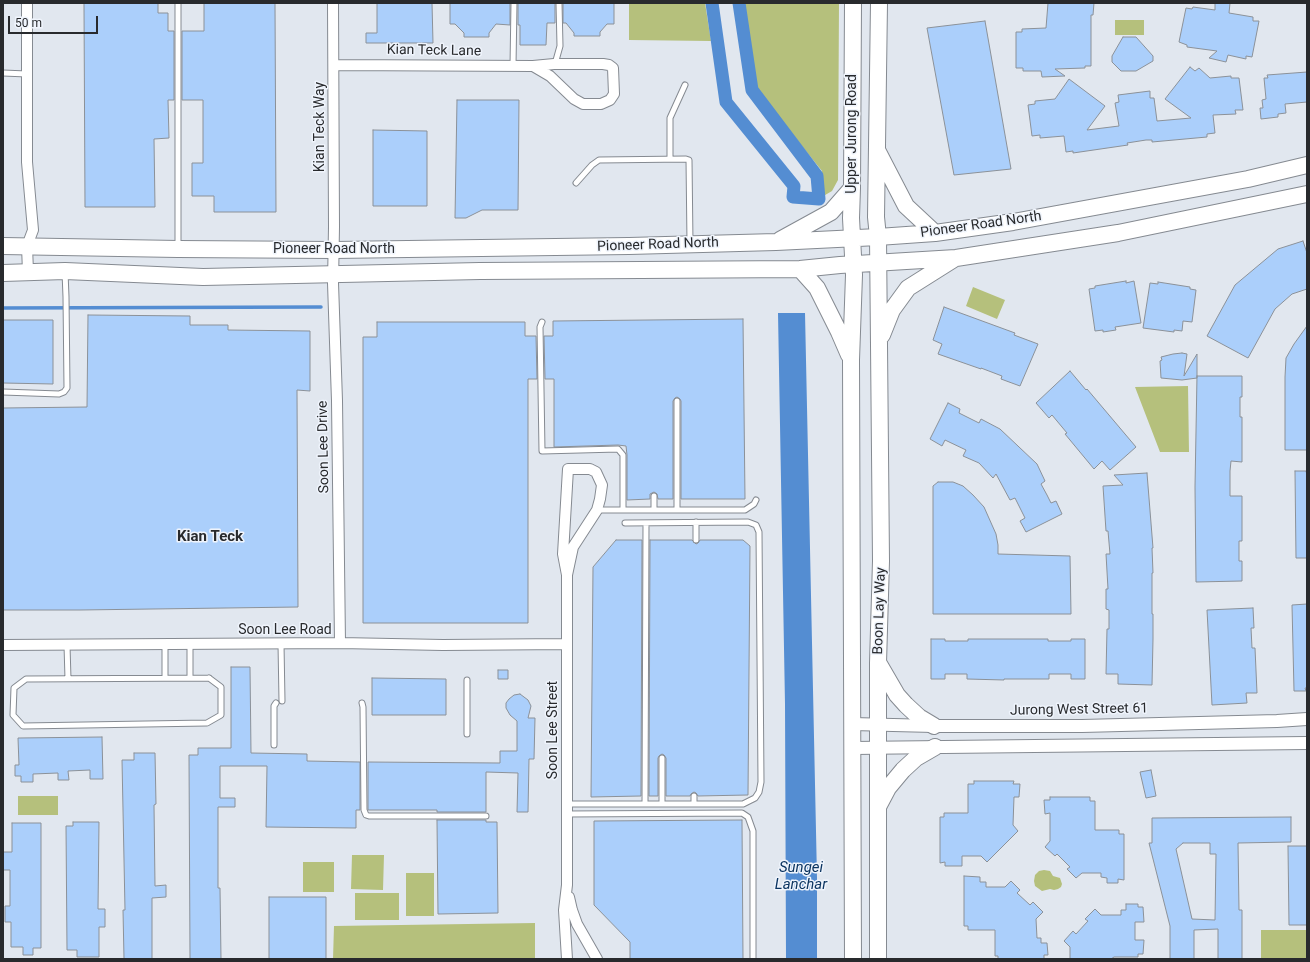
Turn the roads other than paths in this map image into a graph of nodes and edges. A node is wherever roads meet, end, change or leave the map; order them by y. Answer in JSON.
{"nodes":[{"id":1,"x":27,"y":3,"type":"edge"},
{"id":2,"x":178,"y":3,"type":"edge"},
{"id":3,"x":333,"y":3,"type":"edge"},
{"id":4,"x":514,"y":3,"type":"edge"},
{"id":5,"x":559,"y":3,"type":"edge"},
{"id":6,"x":853,"y":3,"type":"edge"},
{"id":7,"x":879,"y":3,"type":"edge"},
{"id":8,"x":555,"y":64,"type":"junction"},
{"id":9,"x":334,"y":65,"type":"junction"},
{"id":10,"x":513,"y":66,"type":"junction"},
{"id":11,"x":533,"y":66,"type":"junction"},
{"id":12,"x":3,"y":73,"type":"edge"},
{"id":13,"x":27,"y":74,"type":"junction"},
{"id":14,"x":684,"y":85,"type":"dead end"},
{"id":15,"x":878,"y":150,"type":"junction"},
{"id":16,"x":670,"y":159,"type":"junction"},
{"id":17,"x":1307,"y":166,"type":"edge"},
{"id":18,"x":576,"y":183,"type":"dead end"},
{"id":19,"x":852,"y":188,"type":"junction"},
{"id":20,"x":1307,"y":194,"type":"edge"},
{"id":21,"x":935,"y":233,"type":"junction"},
{"id":22,"x":878,"y":237,"type":"junction"},
{"id":23,"x":852,"y":238,"type":"junction"},
{"id":24,"x":776,"y":242,"type":"junction"},
{"id":25,"x":690,"y":244,"type":"junction"},
{"id":26,"x":3,"y":246,"type":"edge"},
{"id":27,"x":27,"y":246,"type":"junction"},
{"id":28,"x":178,"y":250,"type":"junction"},
{"id":29,"x":334,"y":250,"type":"junction"},
{"id":30,"x":956,"y":258,"type":"junction"},
{"id":31,"x":878,"y":263,"type":"junction"},
{"id":32,"x":853,"y":264,"type":"junction"},
{"id":33,"x":800,"y":269,"type":"junction"},
{"id":34,"x":65,"y":271,"type":"junction"},
{"id":35,"x":28,"y":272,"type":"junction"},
{"id":36,"x":3,"y":273,"type":"edge"},
{"id":37,"x":334,"y":274,"type":"junction"},
{"id":38,"x":542,"y":322,"type":"dead end"},
{"id":39,"x":879,"y":340,"type":"junction"},
{"id":40,"x":851,"y":360,"type":"junction"},
{"id":41,"x":3,"y":392,"type":"edge"},
{"id":42,"x":677,"y":401,"type":"dead end"},
{"id":43,"x":654,"y":496,"type":"dead end"},
{"id":44,"x":756,"y":500,"type":"dead end"},
{"id":45,"x":596,"y":510,"type":"junction"},
{"id":46,"x":623,"y":510,"type":"junction"},
{"id":47,"x":654,"y":510,"type":"junction"},
{"id":48,"x":677,"y":510,"type":"junction"},
{"id":49,"x":696,"y":522,"type":"junction"},
{"id":50,"x":625,"y":523,"type":"dead end"},
{"id":51,"x":646,"y":523,"type":"junction"},
{"id":52,"x":696,"y":540,"type":"dead end"},
{"id":53,"x":567,"y":575,"type":"junction"},
{"id":54,"x":340,"y":643,"type":"junction"},
{"id":55,"x":190,"y":644,"type":"junction"},
{"id":56,"x":281,"y":644,"type":"junction"},
{"id":57,"x":567,"y":644,"type":"junction"},
{"id":58,"x":3,"y":645,"type":"edge"},
{"id":59,"x":67,"y":645,"type":"junction"},
{"id":60,"x":165,"y":645,"type":"junction"},
{"id":61,"x":878,"y":663,"type":"junction"},
{"id":62,"x":165,"y":678,"type":"junction"},
{"id":63,"x":190,"y":678,"type":"junction"},
{"id":64,"x":68,"y":679,"type":"junction"},
{"id":65,"x":467,"y":680,"type":"dead end"},
{"id":66,"x":282,"y":701,"type":"dead end"},
{"id":67,"x":276,"y":703,"type":"dead end"},
{"id":68,"x":362,"y":703,"type":"dead end"},
{"id":69,"x":1307,"y":719,"type":"edge"},
{"id":70,"x":852,"y":724,"type":"junction"},
{"id":71,"x":878,"y":724,"type":"junction"},
{"id":72,"x":934,"y":726,"type":"junction"},
{"id":73,"x":467,"y":734,"type":"dead end"},
{"id":74,"x":1307,"y":743,"type":"edge"},
{"id":75,"x":274,"y":745,"type":"dead end"},
{"id":76,"x":934,"y":747,"type":"junction"},
{"id":77,"x":852,"y":748,"type":"junction"},
{"id":78,"x":878,"y":748,"type":"junction"},
{"id":79,"x":662,"y":758,"type":"dead end"},
{"id":80,"x":694,"y":796,"type":"dead end"},
{"id":81,"x":645,"y":804,"type":"junction"},
{"id":82,"x":662,"y":804,"type":"junction"},
{"id":83,"x":694,"y":804,"type":"junction"},
{"id":84,"x":878,"y":807,"type":"junction"},
{"id":85,"x":567,"y":809,"type":"junction"},
{"id":86,"x":486,"y":816,"type":"dead end"},
{"id":87,"x":567,"y":885,"type":"junction"},
{"id":88,"x":567,"y":959,"type":"edge"},
{"id":89,"x":597,"y":959,"type":"edge"},
{"id":90,"x":752,"y":959,"type":"edge"},
{"id":91,"x":853,"y":959,"type":"edge"},
{"id":92,"x":878,"y":959,"type":"edge"}],
"edges":[{"from":1,"to":13,"type":"street"},
{"from":2,"to":28,"type":"lane"},
{"from":3,"to":9,"type":"street","name":"Kian Teck Way"},
{"from":4,"to":10,"type":"lane"},
{"from":5,"to":8,"type":"lane"},
{"from":6,"to":19,"type":"main road","name":"Upper Jurong Road"},
{"from":7,"to":15,"type":"main road","name":"Upper Jurong Road"},
{"from":8,"to":11,"type":"street","name":"Kian Teck Lane"},
{"from":8,"to":11,"type":"street","name":"Kian Teck Lane"},
{"from":9,"to":10,"type":"street","name":"Kian Teck Lane"},
{"from":9,"to":29,"type":"street","name":"Kian Teck Way"},
{"from":10,"to":11,"type":"street","name":"Kian Teck Lane"},
{"from":12,"to":13,"type":"lane"},
{"from":13,"to":27,"type":"street"},
{"from":14,"to":16,"type":"lane"},
{"from":15,"to":21,"type":"main road"},
{"from":15,"to":22,"type":"main road","name":"Upper Jurong Road"},
{"from":16,"to":18,"type":"lane"},
{"from":16,"to":25,"type":"lane"},
{"from":17,"to":21,"type":"main road","name":"Pioneer Road North"},
{"from":19,"to":23,"type":"main road","name":"Upper Jurong Road"},
{"from":19,"to":24,"type":"main road"},
{"from":20,"to":30,"type":"main road","name":"Pioneer Road North"},
{"from":21,"to":22,"type":"main road","name":"Pioneer Road North"},
{"from":22,"to":23,"type":"main road","name":"Pioneer Road North"},
{"from":22,"to":31,"type":"main road","name":"Upper Jurong Road"},
{"from":23,"to":24,"type":"main road","name":"Pioneer Road North"},
{"from":23,"to":32,"type":"main road","name":"Upper Jurong Road"},
{"from":24,"to":25,"type":"main road","name":"Pioneer Road North"},
{"from":25,"to":29,"type":"main road","name":"Pioneer Road North"},
{"from":26,"to":27,"type":"main road","name":"Pioneer Road North"},
{"from":27,"to":28,"type":"main road","name":"Pioneer Road North"},
{"from":27,"to":35,"type":"street"},
{"from":28,"to":29,"type":"main road","name":"Pioneer Road North"},
{"from":29,"to":37,"type":"street","name":"Soon Lee Drive"},
{"from":30,"to":31,"type":"main road","name":"Pioneer Road North"},
{"from":30,"to":39,"type":"main road"},
{"from":31,"to":32,"type":"main road","name":"Pioneer Road North"},
{"from":31,"to":39,"type":"main road","name":"Boon Lay Way"},
{"from":32,"to":33,"type":"main road","name":"Pioneer Road North"},
{"from":32,"to":40,"type":"main road","name":"Boon Lay Way"},
{"from":33,"to":37,"type":"main road","name":"Pioneer Road North"},
{"from":33,"to":40,"type":"main road"},
{"from":34,"to":35,"type":"main road","name":"Pioneer Road North"},
{"from":34,"to":37,"type":"main road","name":"Pioneer Road North"},
{"from":34,"to":41,"type":"lane"},
{"from":35,"to":36,"type":"main road","name":"Pioneer Road North"},
{"from":37,"to":54,"type":"street","name":"Soon Lee Drive"},
{"from":38,"to":46,"type":"lane"},
{"from":39,"to":61,"type":"main road","name":"Boon Lay Way"},
{"from":40,"to":70,"type":"main road","name":"Boon Lay Way"},
{"from":42,"to":48,"type":"lane"},
{"from":43,"to":47,"type":"lane"},
{"from":44,"to":48,"type":"lane"},
{"from":45,"to":46,"type":"lane"},
{"from":45,"to":53,"type":"street","name":"Soon Lee Street"},
{"from":45,"to":53,"type":"street","name":"Soon Lee Street"},
{"from":46,"to":47,"type":"lane"},
{"from":47,"to":48,"type":"lane"},
{"from":49,"to":51,"type":"lane"},
{"from":49,"to":52,"type":"lane"},
{"from":49,"to":83,"type":"lane"},
{"from":50,"to":51,"type":"lane"},
{"from":51,"to":81,"type":"lane"},
{"from":53,"to":57,"type":"street","name":"Soon Lee Street"},
{"from":54,"to":56,"type":"street","name":"Soon Lee Road"},
{"from":54,"to":57,"type":"street","name":"Soon Lee Road"},
{"from":55,"to":56,"type":"street","name":"Soon Lee Road"},
{"from":55,"to":60,"type":"street","name":"Soon Lee Road"},
{"from":55,"to":63,"type":"lane"},
{"from":56,"to":66,"type":"lane"},
{"from":57,"to":85,"type":"street","name":"Soon Lee Street"},
{"from":58,"to":59,"type":"street","name":"Soon Lee Road"},
{"from":59,"to":60,"type":"street","name":"Soon Lee Road"},
{"from":59,"to":64,"type":"lane"},
{"from":60,"to":62,"type":"lane"},
{"from":61,"to":71,"type":"main road","name":"Boon Lay Way"},
{"from":61,"to":72,"type":"main road"},
{"from":62,"to":63,"type":"lane"},
{"from":62,"to":64,"type":"lane"},
{"from":63,"to":64,"type":"lane"},
{"from":65,"to":73,"type":"lane"},
{"from":67,"to":75,"type":"lane"},
{"from":68,"to":86,"type":"lane"},
{"from":69,"to":72,"type":"street","name":"Jurong West Street 61"},
{"from":70,"to":71,"type":"street","name":"Jurong West Street 61"},
{"from":70,"to":77,"type":"main road","name":"Boon Lay Way"},
{"from":71,"to":72,"type":"street","name":"Jurong West Street 61"},
{"from":71,"to":78,"type":"main road","name":"Boon Lay Way"},
{"from":74,"to":76,"type":"street"},
{"from":76,"to":78,"type":"street"},
{"from":76,"to":84,"type":"main road"},
{"from":77,"to":78,"type":"street"},
{"from":77,"to":91,"type":"main road","name":"Boon Lay Way"},
{"from":78,"to":84,"type":"main road","name":"Boon Lay Way"},
{"from":79,"to":82,"type":"lane"},
{"from":80,"to":83,"type":"lane"},
{"from":81,"to":82,"type":"lane"},
{"from":81,"to":85,"type":"lane"},
{"from":82,"to":83,"type":"lane"},
{"from":84,"to":92,"type":"main road","name":"Boon Lay Way"},
{"from":85,"to":87,"type":"street","name":"Soon Lee Street"},
{"from":85,"to":90,"type":"lane"},
{"from":87,"to":88,"type":"street","name":"Soon Lee Street"},
{"from":87,"to":89,"type":"street","name":"Soon Lee Street"}]}
